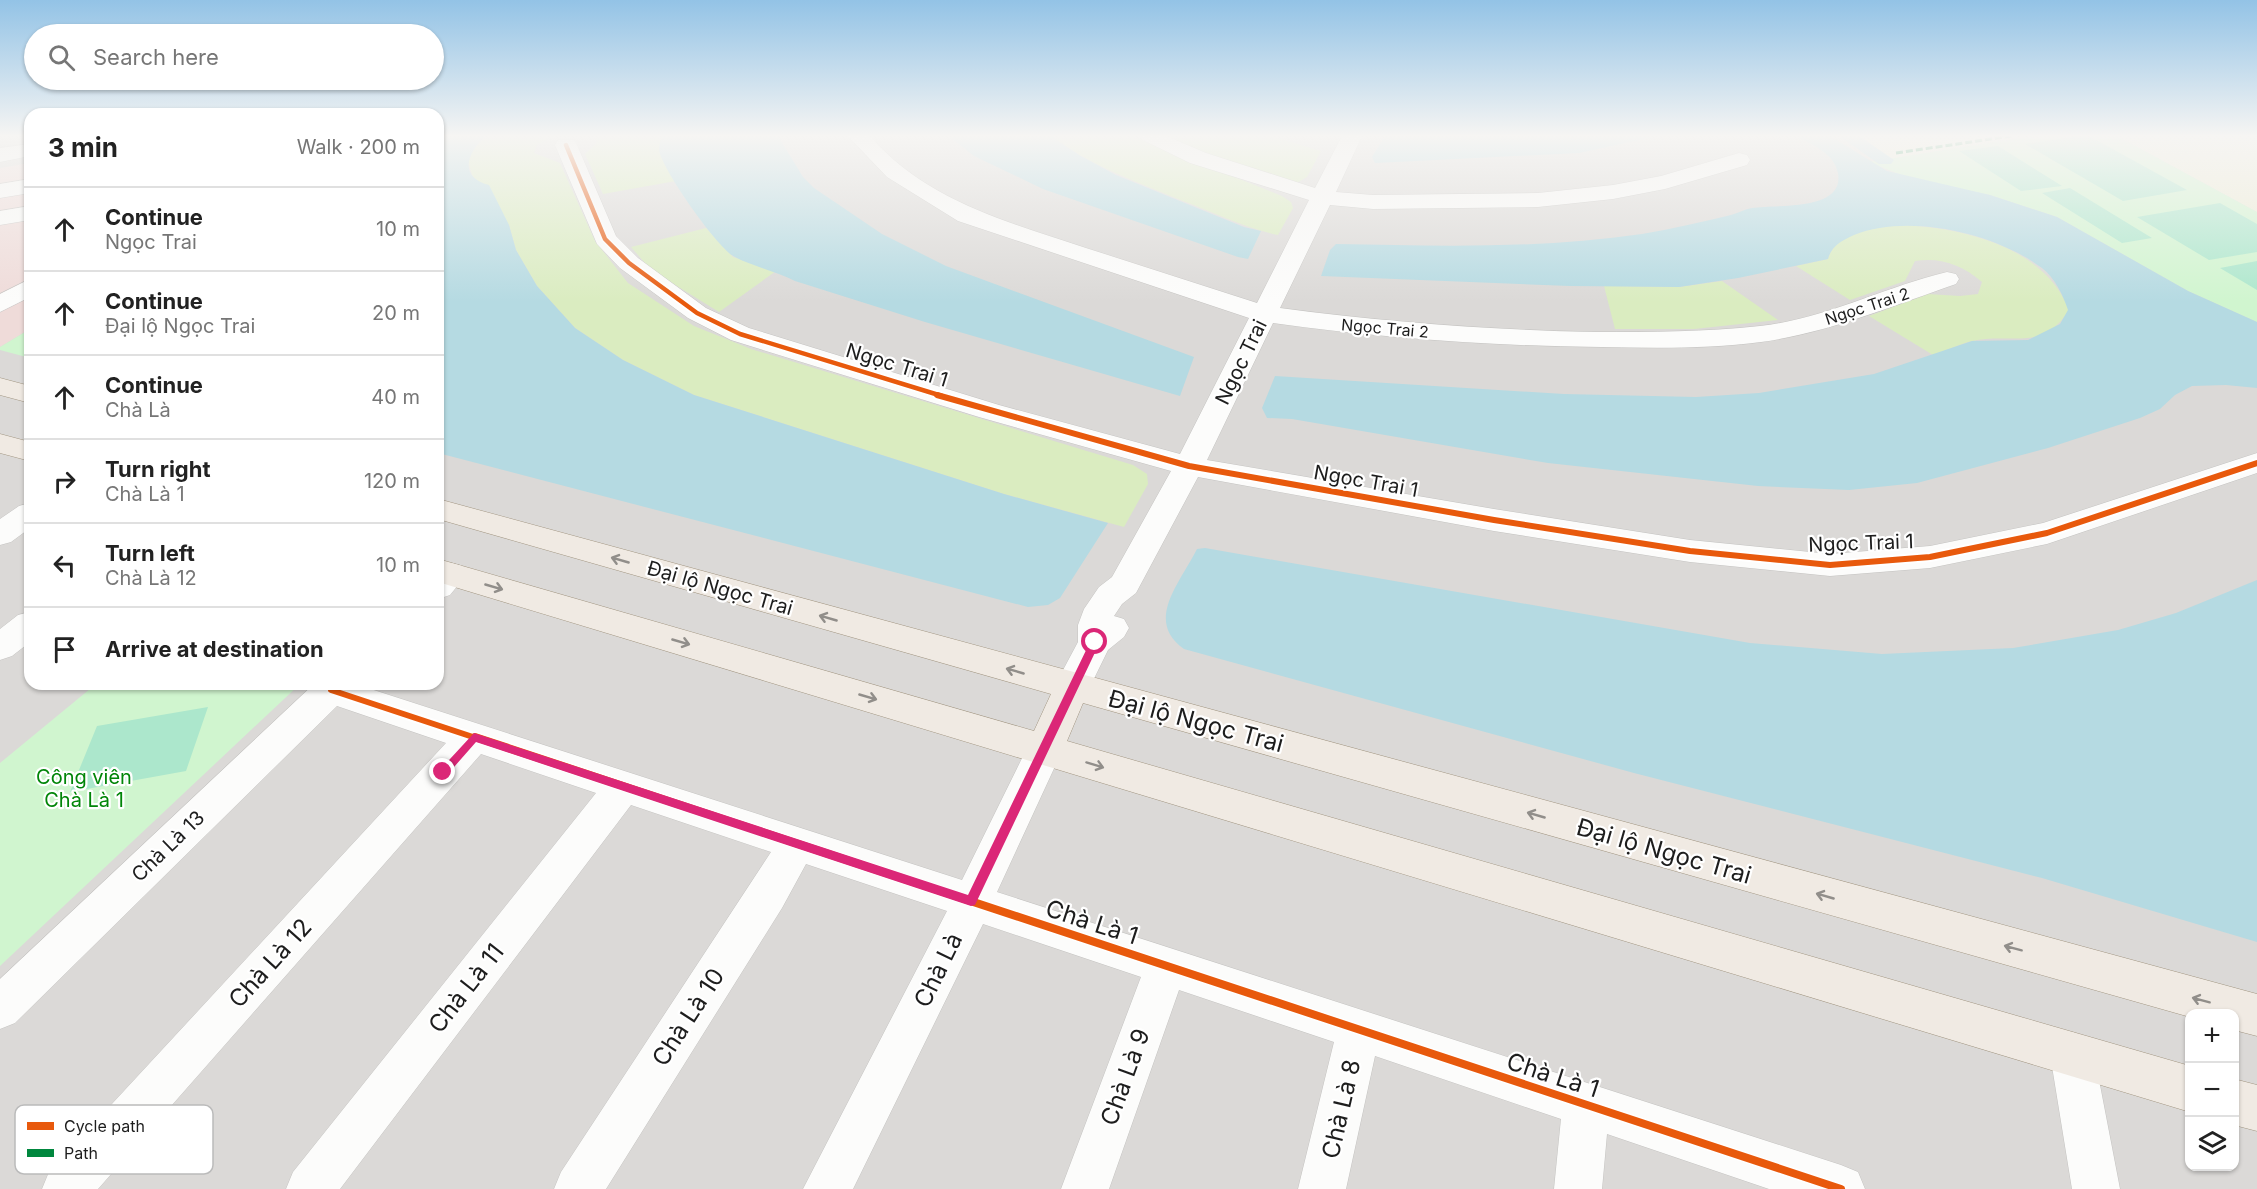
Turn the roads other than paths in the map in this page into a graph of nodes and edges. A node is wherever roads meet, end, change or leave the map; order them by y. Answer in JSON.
{"nodes":[{"id":1,"x":585,"y":191,"type":"edge"},
{"id":2,"x":920,"y":191,"type":"edge"},
{"id":3,"x":1304,"y":191,"type":"edge"},
{"id":4,"x":1325,"y":191,"type":"edge"},
{"id":5,"x":1615,"y":191,"type":"edge"},
{"id":6,"x":1322,"y":197,"type":"junction"},
{"id":7,"x":24,"y":214,"type":"edge"},
{"id":8,"x":0,"y":218,"type":"edge"},
{"id":9,"x":1947,"y":279,"type":"dead end"},
{"id":10,"x":24,"y":290,"type":"edge"},
{"id":11,"x":0,"y":304,"type":"edge"},
{"id":12,"x":1264,"y":314,"type":"junction"},
{"id":13,"x":0,"y":386,"type":"edge"},
{"id":14,"x":24,"y":393,"type":"edge"},
{"id":15,"x":0,"y":443,"type":"edge"},
{"id":16,"x":24,"y":450,"type":"edge"},
{"id":17,"x":2257,"y":463,"type":"edge"},
{"id":18,"x":1189,"y":466,"type":"junction"},
{"id":19,"x":444,"y":511,"type":"edge"},
{"id":20,"x":24,"y":517,"type":"edge"},
{"id":21,"x":0,"y":534,"type":"edge"},
{"id":22,"x":444,"y":578,"type":"edge"},
{"id":23,"x":24,"y":629,"type":"edge"},
{"id":24,"x":0,"y":647,"type":"edge"},
{"id":25,"x":1072,"y":687,"type":"junction"},
{"id":26,"x":331,"y":690,"type":"edge"},
{"id":27,"x":342,"y":690,"type":"edge"},
{"id":28,"x":474,"y":737,"type":"junction"},
{"id":29,"x":1045,"y":749,"type":"junction"},
{"id":30,"x":623,"y":787,"type":"junction"},
{"id":31,"x":796,"y":844,"type":"junction"},
{"id":32,"x":971,"y":901,"type":"junction"},
{"id":33,"x":1166,"y":966,"type":"junction"},
{"id":34,"x":0,"y":1008,"type":"edge"},
{"id":35,"x":2257,"y":1015,"type":"edge"},
{"id":36,"x":1359,"y":1030,"type":"junction"},
{"id":37,"x":2072,"y":1054,"type":"junction"},
{"id":38,"x":2185,"y":1088,"type":"edge"},
{"id":39,"x":2239,"y":1103,"type":"edge"},
{"id":40,"x":142,"y":1105,"type":"edge"},
{"id":41,"x":1586,"y":1105,"type":"junction"},
{"id":42,"x":2257,"y":1108,"type":"edge"},
{"id":43,"x":80,"y":1174,"type":"edge"},
{"id":44,"x":1827,"y":1186,"type":"edge"},
{"id":45,"x":66,"y":1189,"type":"edge"},
{"id":46,"x":310,"y":1189,"type":"edge"},
{"id":47,"x":578,"y":1189,"type":"edge"},
{"id":48,"x":827,"y":1189,"type":"edge"},
{"id":49,"x":1085,"y":1189,"type":"edge"},
{"id":50,"x":1322,"y":1189,"type":"edge"},
{"id":51,"x":1578,"y":1189,"type":"edge"},
{"id":52,"x":2096,"y":1189,"type":"edge"}],
"edges":[{"from":1,"to":18,"type":"street","name":"Ngọc Trai 1"},
{"from":2,"to":12,"type":"street","name":"Ngọc Trai 2"},
{"from":3,"to":6,"type":"street"},
{"from":4,"to":6,"type":"street","name":"Ngọc Trai"},
{"from":5,"to":6,"type":"street"},
{"from":6,"to":12,"type":"street","name":"Ngọc Trai"},
{"from":7,"to":8,"type":"street"},
{"from":9,"to":12,"type":"street","name":"Ngọc Trai 2"},
{"from":10,"to":11,"type":"street"},
{"from":12,"to":18,"type":"street","name":"Ngọc Trai"},
{"from":13,"to":14,"type":"main road"},
{"from":15,"to":16,"type":"main road"},
{"from":17,"to":18,"type":"street","name":"Ngọc Trai 1"},
{"from":18,"to":25,"type":"street","name":"Ngọc Trai"},
{"from":25,"to":19,"type":"main road","name":"Đại lộ Ngọc Trai","one_way":true},
{"from":20,"to":21,"type":"street"},
{"from":22,"to":29,"type":"main road","one_way":true},
{"from":23,"to":24,"type":"street"},
{"from":25,"to":29,"type":"main road"},
{"from":35,"to":25,"type":"main road","name":"Đại lộ Ngọc Trai","one_way":true},
{"from":26,"to":34,"type":"street","name":"Chà Là 13"},
{"from":27,"to":28,"type":"street","name":"Chà Là 1"},
{"from":28,"to":30,"type":"street","name":"Chà Là 1"},
{"from":28,"to":40,"type":"street","name":"Chà Là 12"},
{"from":29,"to":32,"type":"street","name":"Chà Là"},
{"from":29,"to":37,"type":"main road","one_way":true},
{"from":30,"to":31,"type":"street","name":"Chà Là 1"},
{"from":30,"to":46,"type":"street","name":"Chà Là 11"},
{"from":31,"to":32,"type":"street","name":"Chà Là 1"},
{"from":31,"to":47,"type":"street","name":"Chà Là 10"},
{"from":32,"to":33,"type":"street","name":"Chà Là 1"},
{"from":32,"to":48,"type":"street","name":"Chà Là"},
{"from":33,"to":36,"type":"street","name":"Chà Là 1"},
{"from":33,"to":49,"type":"street","name":"Chà Là 9"},
{"from":36,"to":41,"type":"street","name":"Chà Là 1"},
{"from":36,"to":50,"type":"street","name":"Chà Là 8"},
{"from":37,"to":38,"type":"main road"},
{"from":37,"to":52,"type":"street"},
{"from":39,"to":42,"type":"main road"},
{"from":41,"to":44,"type":"street","name":"Chà Là 1"},
{"from":41,"to":51,"type":"street"},
{"from":43,"to":45,"type":"street","name":"Chà Là 12"}]}
